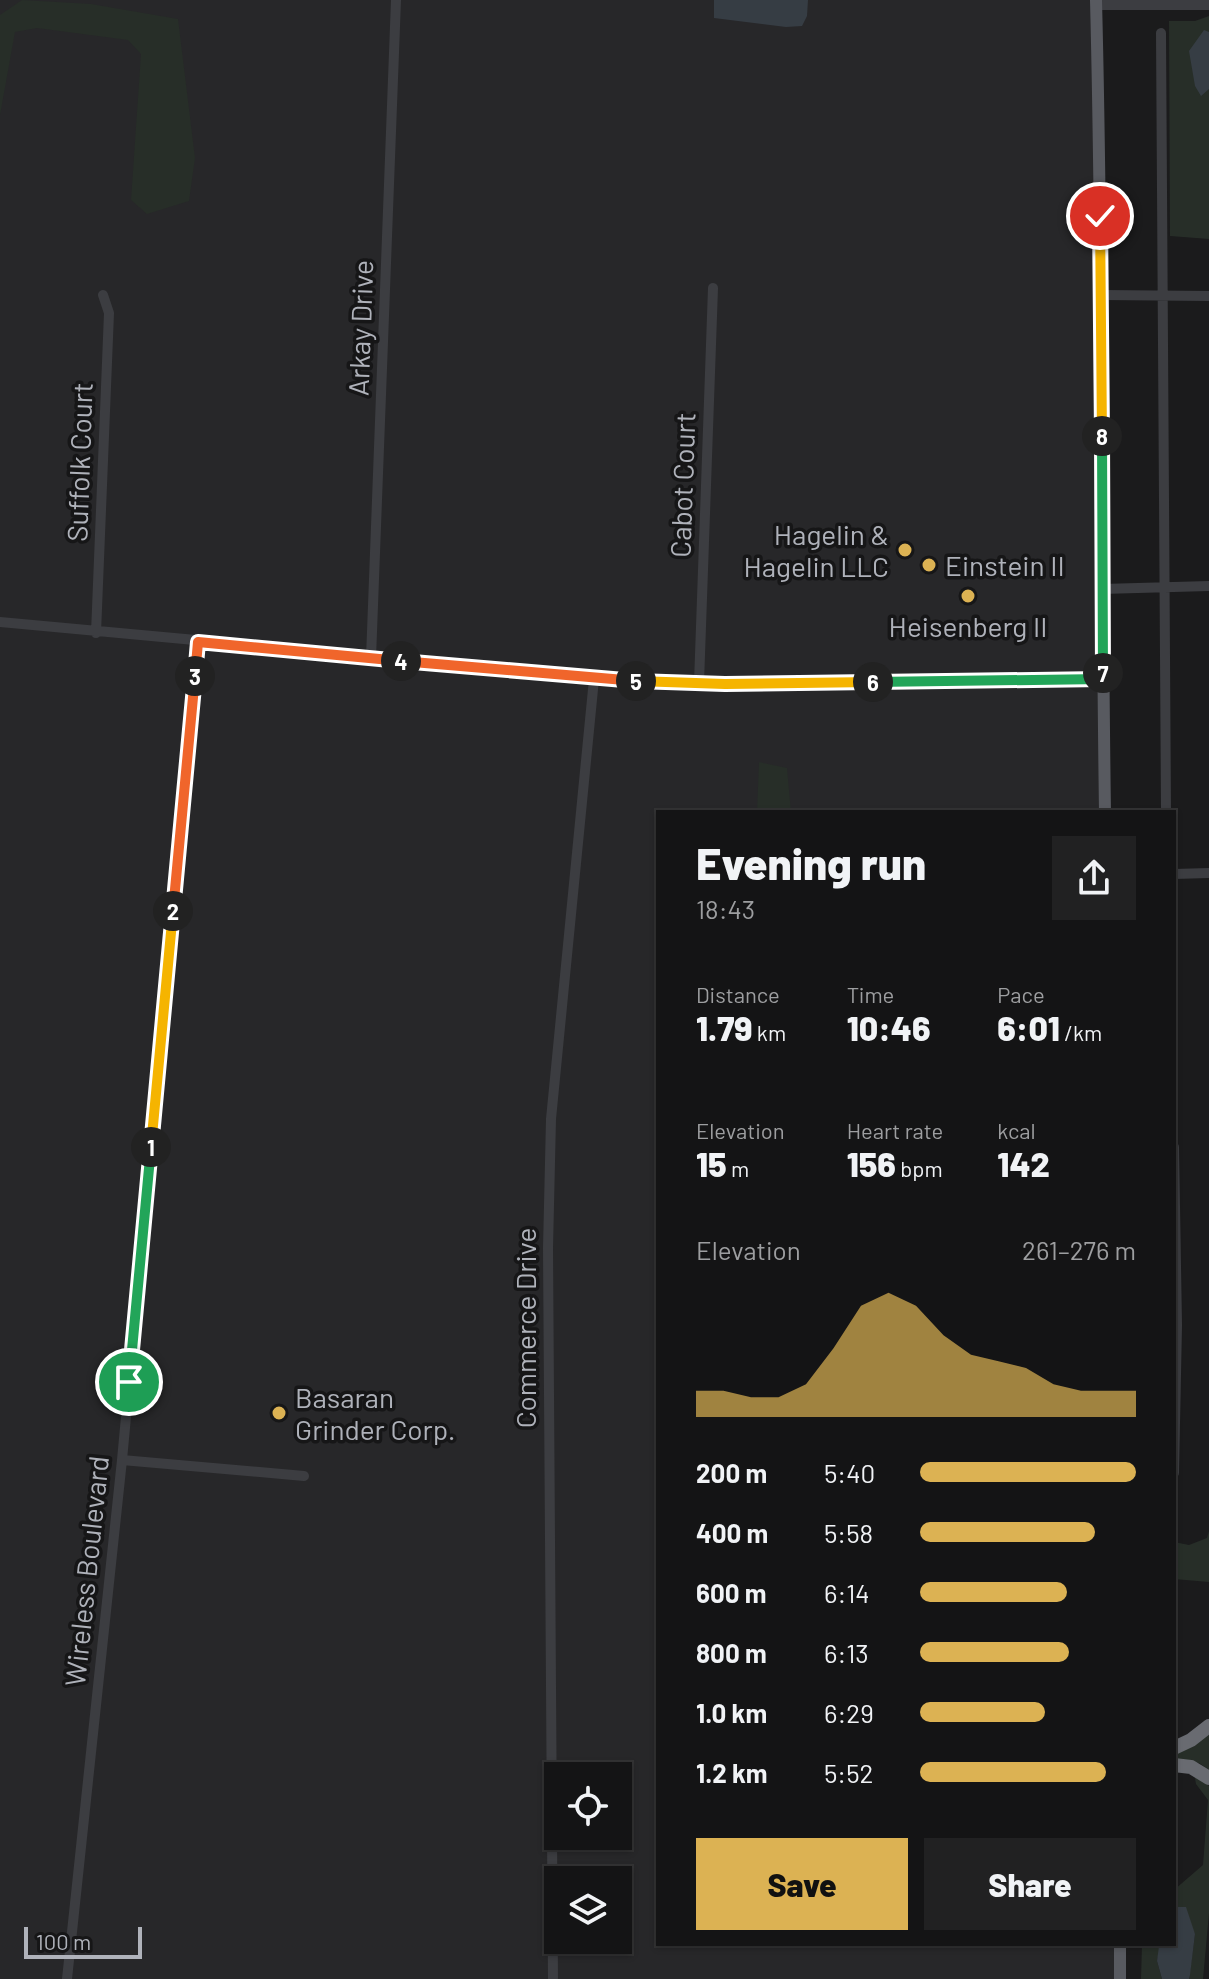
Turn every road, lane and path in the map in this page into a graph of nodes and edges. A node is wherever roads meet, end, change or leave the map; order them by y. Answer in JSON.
{"nodes":[{"id":1,"x":396,"y":0,"type":"edge"},
{"id":2,"x":1096,"y":2,"type":"edge"},
{"id":3,"x":1209,"y":5,"type":"edge"},
{"id":4,"x":1161,"y":33,"type":"dead end"},
{"id":5,"x":713,"y":288,"type":"dead end"},
{"id":6,"x":103,"y":295,"type":"dead end"},
{"id":7,"x":1102,"y":295,"type":"junction"},
{"id":8,"x":1161,"y":296,"type":"junction"},
{"id":9,"x":1209,"y":296,"type":"edge"},
{"id":10,"x":1209,"y":586,"type":"edge"},
{"id":11,"x":1163,"y":587,"type":"junction"},
{"id":12,"x":1102,"y":589,"type":"junction"},
{"id":13,"x":0,"y":622,"type":"edge"},
{"id":14,"x":96,"y":633,"type":"junction"},
{"id":15,"x":198,"y":642,"type":"junction"},
{"id":16,"x":371,"y":658,"type":"junction"},
{"id":17,"x":594,"y":679,"type":"junction"},
{"id":18,"x":1103,"y":679,"type":"junction"},
{"id":19,"x":699,"y":683,"type":"junction"},
{"id":20,"x":1105,"y":810,"type":"edge"},
{"id":21,"x":1166,"y":810,"type":"edge"},
{"id":22,"x":1209,"y":873,"type":"edge"},
{"id":23,"x":1176,"y":874,"type":"edge"},
{"id":24,"x":1176,"y":1266,"type":"edge"},
{"id":25,"x":1176,"y":1374,"type":"edge"},
{"id":26,"x":122,"y":1460,"type":"junction"},
{"id":27,"x":304,"y":1476,"type":"dead end"},
{"id":28,"x":1209,"y":1726,"type":"edge"},
{"id":29,"x":1176,"y":1747,"type":"edge"},
{"id":30,"x":1176,"y":1765,"type":"edge"},
{"id":31,"x":1209,"y":1778,"type":"edge"},
{"id":32,"x":1120,"y":1946,"type":"edge"},
{"id":33,"x":67,"y":1979,"type":"edge"},
{"id":34,"x":553,"y":1979,"type":"edge"},
{"id":35,"x":1120,"y":1979,"type":"edge"}],
"edges":[{"from":1,"to":16,"type":"street","name":"Arkay Drive"},
{"from":2,"to":3,"type":"street"},
{"from":2,"to":7,"type":"main road"},
{"from":4,"to":8,"type":"street"},
{"from":5,"to":19,"type":"street","name":"Cabot Court"},
{"from":6,"to":14,"type":"street","name":"Suffolk Court"},
{"from":7,"to":8,"type":"street"},
{"from":7,"to":12,"type":"main road"},
{"from":8,"to":9,"type":"street"},
{"from":8,"to":11,"type":"street"},
{"from":10,"to":11,"type":"street"},
{"from":11,"to":12,"type":"street"},
{"from":11,"to":21,"type":"street"},
{"from":12,"to":18,"type":"main road"},
{"from":13,"to":14,"type":"street"},
{"from":14,"to":15,"type":"street"},
{"from":15,"to":16,"type":"street"},
{"from":15,"to":26,"type":"street","name":"Wireless Boulevard"},
{"from":16,"to":17,"type":"street"},
{"from":17,"to":19,"type":"street"},
{"from":17,"to":34,"type":"street","name":"Commerce Drive"},
{"from":18,"to":19,"type":"street"},
{"from":18,"to":20,"type":"main road"},
{"from":22,"to":23,"type":"street"},
{"from":24,"to":25,"type":"street"},
{"from":26,"to":27,"type":"street"},
{"from":26,"to":33,"type":"street","name":"Wireless Boulevard"},
{"from":28,"to":29,"type":"highway"},
{"from":30,"to":31,"type":"highway"},
{"from":32,"to":35,"type":"main road"}]}
